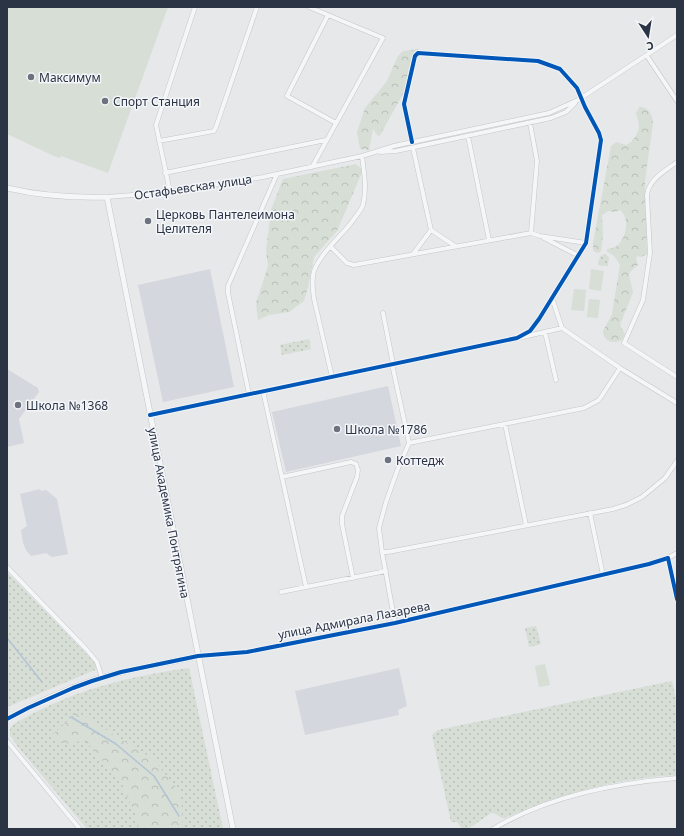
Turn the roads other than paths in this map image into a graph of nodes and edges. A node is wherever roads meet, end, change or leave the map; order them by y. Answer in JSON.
{"nodes":[{"id":1,"x":195,"y":7,"type":"edge"},
{"id":2,"x":257,"y":7,"type":"edge"},
{"id":3,"x":309,"y":7,"type":"edge"},
{"id":4,"x":328,"y":15,"type":"junction"},
{"id":5,"x":677,"y":35,"type":"edge"},
{"id":6,"x":647,"y":56,"type":"junction"},
{"id":7,"x":580,"y":99,"type":"junction"},
{"id":8,"x":677,"y":101,"type":"edge"},
{"id":9,"x":336,"y":123,"type":"junction"},
{"id":10,"x":530,"y":123,"type":"junction"},
{"id":11,"x":468,"y":136,"type":"junction"},
{"id":12,"x":326,"y":140,"type":"junction"},
{"id":13,"x":159,"y":141,"type":"junction"},
{"id":14,"x":412,"y":142,"type":"junction"},
{"id":15,"x":413,"y":148,"type":"junction"},
{"id":16,"x":378,"y":152,"type":"junction"},
{"id":17,"x":362,"y":156,"type":"junction"},
{"id":18,"x":677,"y":162,"type":"edge"},
{"id":19,"x":312,"y":167,"type":"junction"},
{"id":20,"x":165,"y":173,"type":"junction"},
{"id":21,"x":277,"y":174,"type":"junction"},
{"id":22,"x":7,"y":188,"type":"edge"},
{"id":23,"x":170,"y":192,"type":"junction"},
{"id":24,"x":107,"y":197,"type":"junction"},
{"id":25,"x":431,"y":230,"type":"junction"},
{"id":26,"x":531,"y":233,"type":"junction"},
{"id":27,"x":540,"y":236,"type":"junction"},
{"id":28,"x":490,"y":240,"type":"junction"},
{"id":29,"x":586,"y":243,"type":"junction"},
{"id":30,"x":455,"y":246,"type":"junction"},
{"id":31,"x":331,"y":247,"type":"junction"},
{"id":32,"x":413,"y":254,"type":"junction"},
{"id":33,"x":579,"y":256,"type":"junction"},
{"id":34,"x":552,"y":298,"type":"junction"},
{"id":35,"x":383,"y":313,"type":"dead end"},
{"id":36,"x":562,"y":328,"type":"junction"},
{"id":37,"x":545,"y":332,"type":"junction"},
{"id":38,"x":517,"y":338,"type":"junction"},
{"id":39,"x":393,"y":364,"type":"junction"},
{"id":40,"x":620,"y":368,"type":"junction"},
{"id":41,"x":332,"y":377,"type":"junction"},
{"id":42,"x":677,"y":377,"type":"edge"},
{"id":43,"x":556,"y":380,"type":"dead end"},
{"id":44,"x":264,"y":391,"type":"junction"},
{"id":45,"x":249,"y":394,"type":"junction"},
{"id":46,"x":677,"y":403,"type":"edge"},
{"id":47,"x":150,"y":415,"type":"junction"},
{"id":48,"x":505,"y":424,"type":"junction"},
{"id":49,"x":409,"y":443,"type":"junction"},
{"id":50,"x":677,"y":461,"type":"edge"},
{"id":51,"x":282,"y":477,"type":"junction"},
{"id":52,"x":590,"y":513,"type":"junction"},
{"id":53,"x":526,"y":525,"type":"junction"},
{"id":54,"x":382,"y":552,"type":"junction"},
{"id":55,"x":677,"y":553,"type":"edge"},
{"id":56,"x":668,"y":558,"type":"junction"},
{"id":57,"x":7,"y":567,"type":"edge"},
{"id":58,"x":386,"y":571,"type":"junction"},
{"id":59,"x":603,"y":575,"type":"junction"},
{"id":60,"x":352,"y":578,"type":"junction"},
{"id":61,"x":306,"y":587,"type":"junction"},
{"id":62,"x":281,"y":592,"type":"dead end"},
{"id":63,"x":677,"y":599,"type":"edge"},
{"id":64,"x":395,"y":623,"type":"junction"},
{"id":65,"x":198,"y":656,"type":"junction"},
{"id":66,"x":102,"y":678,"type":"junction"},
{"id":67,"x":7,"y":719,"type":"edge"},
{"id":68,"x":7,"y":741,"type":"edge"},
{"id":69,"x":677,"y":778,"type":"edge"},
{"id":70,"x":80,"y":829,"type":"edge"},
{"id":71,"x":233,"y":829,"type":"edge"},
{"id":72,"x":493,"y":829,"type":"edge"}],
"edges":[{"from":1,"to":13,"type":"street"},
{"from":2,"to":13,"type":"street"},
{"from":3,"to":4,"type":"street"},
{"from":4,"to":9,"type":"street"},
{"from":4,"to":9,"type":"street"},
{"from":5,"to":6,"type":"street","name":"Остафьевская улица"},
{"from":6,"to":7,"type":"street","name":"Остафьевская улица"},
{"from":6,"to":8,"type":"street"},
{"from":7,"to":10,"type":"street","name":"Остафьевская улица"},
{"from":7,"to":14,"type":"street","name":"Остафьевская улица"},
{"from":7,"to":14,"type":"street"},
{"from":7,"to":29,"type":"street"},
{"from":9,"to":12,"type":"street"},
{"from":10,"to":11,"type":"street","name":"Остафьевская улица"},
{"from":10,"to":26,"type":"street"},
{"from":11,"to":15,"type":"street","name":"Остафьевская улица"},
{"from":11,"to":28,"type":"street"},
{"from":12,"to":19,"type":"street"},
{"from":12,"to":20,"type":"street"},
{"from":13,"to":20,"type":"street"},
{"from":14,"to":16,"type":"street","name":"Остафьевская улица"},
{"from":15,"to":16,"type":"street","name":"Остафьевская улица"},
{"from":15,"to":25,"type":"street"},
{"from":16,"to":17,"type":"street","name":"Остафьевская улица"},
{"from":17,"to":19,"type":"street","name":"Остафьевская улица"},
{"from":17,"to":31,"type":"street"},
{"from":18,"to":42,"type":"street"},
{"from":19,"to":21,"type":"street","name":"Остафьевская улица"},
{"from":20,"to":23,"type":"street"},
{"from":21,"to":23,"type":"street","name":"Остафьевская улица"},
{"from":21,"to":45,"type":"street"},
{"from":22,"to":24,"type":"street","name":"Остафьевская улица"},
{"from":23,"to":24,"type":"street","name":"Остафьевская улица"},
{"from":24,"to":47,"type":"street","name":"улица Академика Понтрягина"},
{"from":25,"to":30,"type":"street"},
{"from":25,"to":32,"type":"street"},
{"from":26,"to":27,"type":"street"},
{"from":26,"to":28,"type":"street"},
{"from":27,"to":29,"type":"street"},
{"from":27,"to":33,"type":"street"},
{"from":28,"to":30,"type":"street"},
{"from":29,"to":33,"type":"street"},
{"from":30,"to":32,"type":"street"},
{"from":31,"to":32,"type":"street"},
{"from":31,"to":41,"type":"street"},
{"from":33,"to":34,"type":"street"},
{"from":34,"to":36,"type":"street"},
{"from":34,"to":38,"type":"street"},
{"from":35,"to":39,"type":"street"},
{"from":36,"to":37,"type":"street"},
{"from":36,"to":40,"type":"street"},
{"from":37,"to":38,"type":"street"},
{"from":37,"to":43,"type":"street"},
{"from":38,"to":39,"type":"street"},
{"from":39,"to":41,"type":"street"},
{"from":39,"to":49,"type":"street"},
{"from":40,"to":46,"type":"street"},
{"from":40,"to":48,"type":"street"},
{"from":41,"to":44,"type":"street"},
{"from":44,"to":45,"type":"street"},
{"from":44,"to":51,"type":"street"},
{"from":45,"to":47,"type":"street"},
{"from":47,"to":65,"type":"street","name":"улица Академика Понтрягина"},
{"from":48,"to":49,"type":"street"},
{"from":48,"to":53,"type":"street"},
{"from":49,"to":54,"type":"street"},
{"from":50,"to":52,"type":"street"},
{"from":51,"to":60,"type":"street"},
{"from":51,"to":61,"type":"street"},
{"from":52,"to":53,"type":"street"},
{"from":52,"to":59,"type":"street"},
{"from":53,"to":54,"type":"street"},
{"from":54,"to":58,"type":"street"},
{"from":55,"to":56,"type":"street","name":"улица Адмирала Лазарева"},
{"from":56,"to":59,"type":"street","name":"улица Адмирала Лазарева"},
{"from":56,"to":63,"type":"street"},
{"from":57,"to":66,"type":"street"},
{"from":58,"to":60,"type":"street"},
{"from":58,"to":64,"type":"street"},
{"from":59,"to":64,"type":"street","name":"улица Адмирала Лазарева"},
{"from":60,"to":61,"type":"street"},
{"from":61,"to":62,"type":"street"},
{"from":64,"to":65,"type":"street","name":"улица Адмирала Лазарева"},
{"from":65,"to":66,"type":"street","name":"улица Адмирала Лазарева"},
{"from":65,"to":71,"type":"street","name":"улица Академика Понтрягина"},
{"from":66,"to":67,"type":"street","name":"улица Адмирала Лазарева"},
{"from":68,"to":70,"type":"street"},
{"from":69,"to":72,"type":"street"}]}
